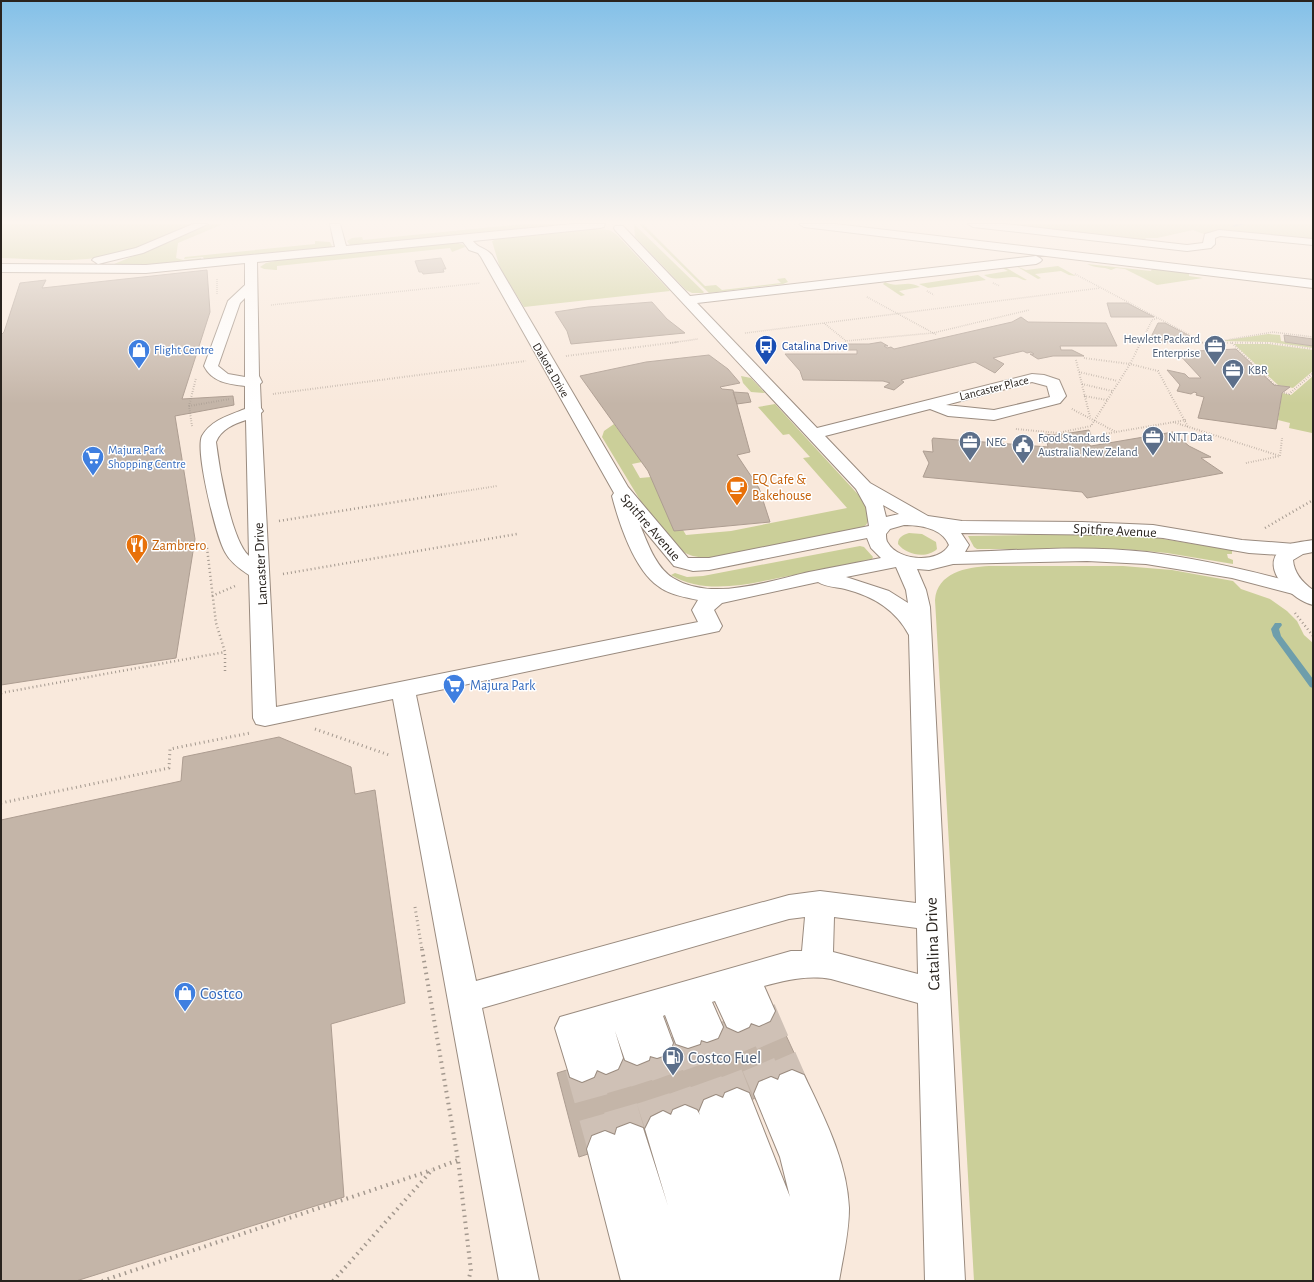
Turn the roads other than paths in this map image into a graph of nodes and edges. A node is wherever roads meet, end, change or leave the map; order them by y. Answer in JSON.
{"nodes":[{"id":1,"x":250,"y":284,"type":"edge"},
{"id":2,"x":505,"y":284,"type":"edge"},
{"id":3,"x":673,"y":284,"type":"edge"},
{"id":4,"x":821,"y":284,"type":"edge"},
{"id":5,"x":250,"y":287,"type":"junction"},
{"id":6,"x":687,"y":300,"type":"junction"},
{"id":7,"x":254,"y":397,"type":"junction"},
{"id":8,"x":931,"y":404,"type":"junction"},
{"id":9,"x":814,"y":434,"type":"junction"},
{"id":10,"x":864,"y":487,"type":"junction"},
{"id":11,"x":620,"y":489,"type":"junction"},
{"id":12,"x":931,"y":522,"type":"junction"},
{"id":13,"x":879,"y":529,"type":"junction"},
{"id":14,"x":1306,"y":544,"type":"edge"},
{"id":15,"x":949,"y":559,"type":"junction"},
{"id":16,"x":901,"y":560,"type":"junction"},
{"id":17,"x":259,"y":575,"type":"junction"},
{"id":18,"x":812,"y":578,"type":"junction"},
{"id":19,"x":744,"y":592,"type":"junction"},
{"id":20,"x":1306,"y":597,"type":"edge"},
{"id":21,"x":919,"y":607,"type":"junction"},
{"id":22,"x":920,"y":635,"type":"junction"},
{"id":23,"x":403,"y":689,"type":"junction"},
{"id":24,"x":820,"y":904,"type":"junction"},
{"id":25,"x":932,"y":918,"type":"junction"},
{"id":26,"x":817,"y":963,"type":"junction"},
{"id":27,"x":734,"y":981,"type":"junction"},
{"id":28,"x":934,"y":993,"type":"junction"},
{"id":29,"x":684,"y":995,"type":"junction"},
{"id":30,"x":464,"y":999,"type":"junction"},
{"id":31,"x":635,"y":1010,"type":"junction"},
{"id":32,"x":749,"y":1014,"type":"tunnel mouth"},
{"id":33,"x":697,"y":1030,"type":"tunnel mouth"},
{"id":34,"x":647,"y":1046,"type":"tunnel mouth"},
{"id":35,"x":594,"y":1062,"type":"tunnel mouth"},
{"id":36,"x":782,"y":1090,"type":"tunnel mouth"},
{"id":37,"x":700,"y":1117,"type":"junction"},
{"id":38,"x":812,"y":1280,"type":"edge"},
{"id":39,"x":520,"y":1281,"type":"edge"},
{"id":40,"x":641,"y":1281,"type":"edge"},
{"id":41,"x":671,"y":1281,"type":"edge"},
{"id":42,"x":709,"y":1281,"type":"edge"},
{"id":43,"x":736,"y":1281,"type":"edge"},
{"id":44,"x":773,"y":1281,"type":"edge"},
{"id":45,"x":945,"y":1281,"type":"edge"}],
"edges":[{"from":1,"to":5,"type":"street","name":"Lancaster Drive"},
{"from":2,"to":11,"type":"street","name":"Dakota Drive"},
{"from":3,"to":6,"type":"street"},
{"from":4,"to":6,"type":"street"},
{"from":5,"to":7,"type":"street","name":"Lancaster Drive"},
{"from":5,"to":7,"type":"street"},
{"from":6,"to":9,"type":"street"},
{"from":7,"to":17,"type":"street","name":"Lancaster Drive"},
{"from":7,"to":17,"type":"street"},
{"from":8,"to":8,"type":"street","name":"Lancaster Place"},
{"from":8,"to":9,"type":"street","name":"Lancaster Place"},
{"from":9,"to":10,"type":"street"},
{"from":10,"to":12,"type":"street"},
{"from":10,"to":13,"type":"street"},
{"from":11,"to":13,"type":"street","name":"Spitfire Avenue"},
{"from":11,"to":19,"type":"street","name":"Spitfire Avenue"},
{"from":12,"to":13,"type":"street","name":"Spitfire Avenue"},
{"from":12,"to":14,"type":"street","name":"Spitfire Avenue"},
{"from":12,"to":15,"type":"street","name":"Catalina Drive"},
{"from":13,"to":16,"type":"street"},
{"from":14,"to":20,"type":"street"},
{"from":15,"to":16,"type":"street","name":"Spitfire Avenue"},
{"from":15,"to":20,"type":"street","name":"Spitfire Avenue"},
{"from":15,"to":21,"type":"street","name":"Catalina Drive"},
{"from":16,"to":18,"type":"street","name":"Spitfire Avenue"},
{"from":16,"to":21,"type":"street","name":"Catalina Drive"},
{"from":17,"to":23,"type":"street","name":"Lancaster Drive"},
{"from":18,"to":19,"type":"street","name":"Spitfire Avenue"},
{"from":18,"to":22,"type":"street"},
{"from":19,"to":23,"type":"street"},
{"from":21,"to":22,"type":"street","name":"Catalina Drive"},
{"from":22,"to":25,"type":"street","name":"Catalina Drive"},
{"from":23,"to":30,"type":"street"},
{"from":24,"to":25,"type":"street"},
{"from":24,"to":26,"type":"street"},
{"from":24,"to":30,"type":"street"},
{"from":25,"to":28,"type":"street","name":"Catalina Drive"},
{"from":26,"to":27,"type":"street"},
{"from":26,"to":28,"type":"street"},
{"from":27,"to":29,"type":"street"},
{"from":27,"to":32,"type":"street"},
{"from":28,"to":45,"type":"street","name":"Catalina Drive"},
{"from":29,"to":31,"type":"street"},
{"from":29,"to":33,"type":"street"},
{"from":30,"to":39,"type":"street"},
{"from":31,"to":34,"type":"street"},
{"from":31,"to":35,"type":"street"},
{"from":36,"to":38,"type":"street"},
{"from":37,"to":38,"type":"street"},
{"from":37,"to":42,"type":"street"},
{"from":37,"to":43,"type":"street"},
{"from":37,"to":44,"type":"street"},
{"from":40,"to":41,"type":"street"}]}
